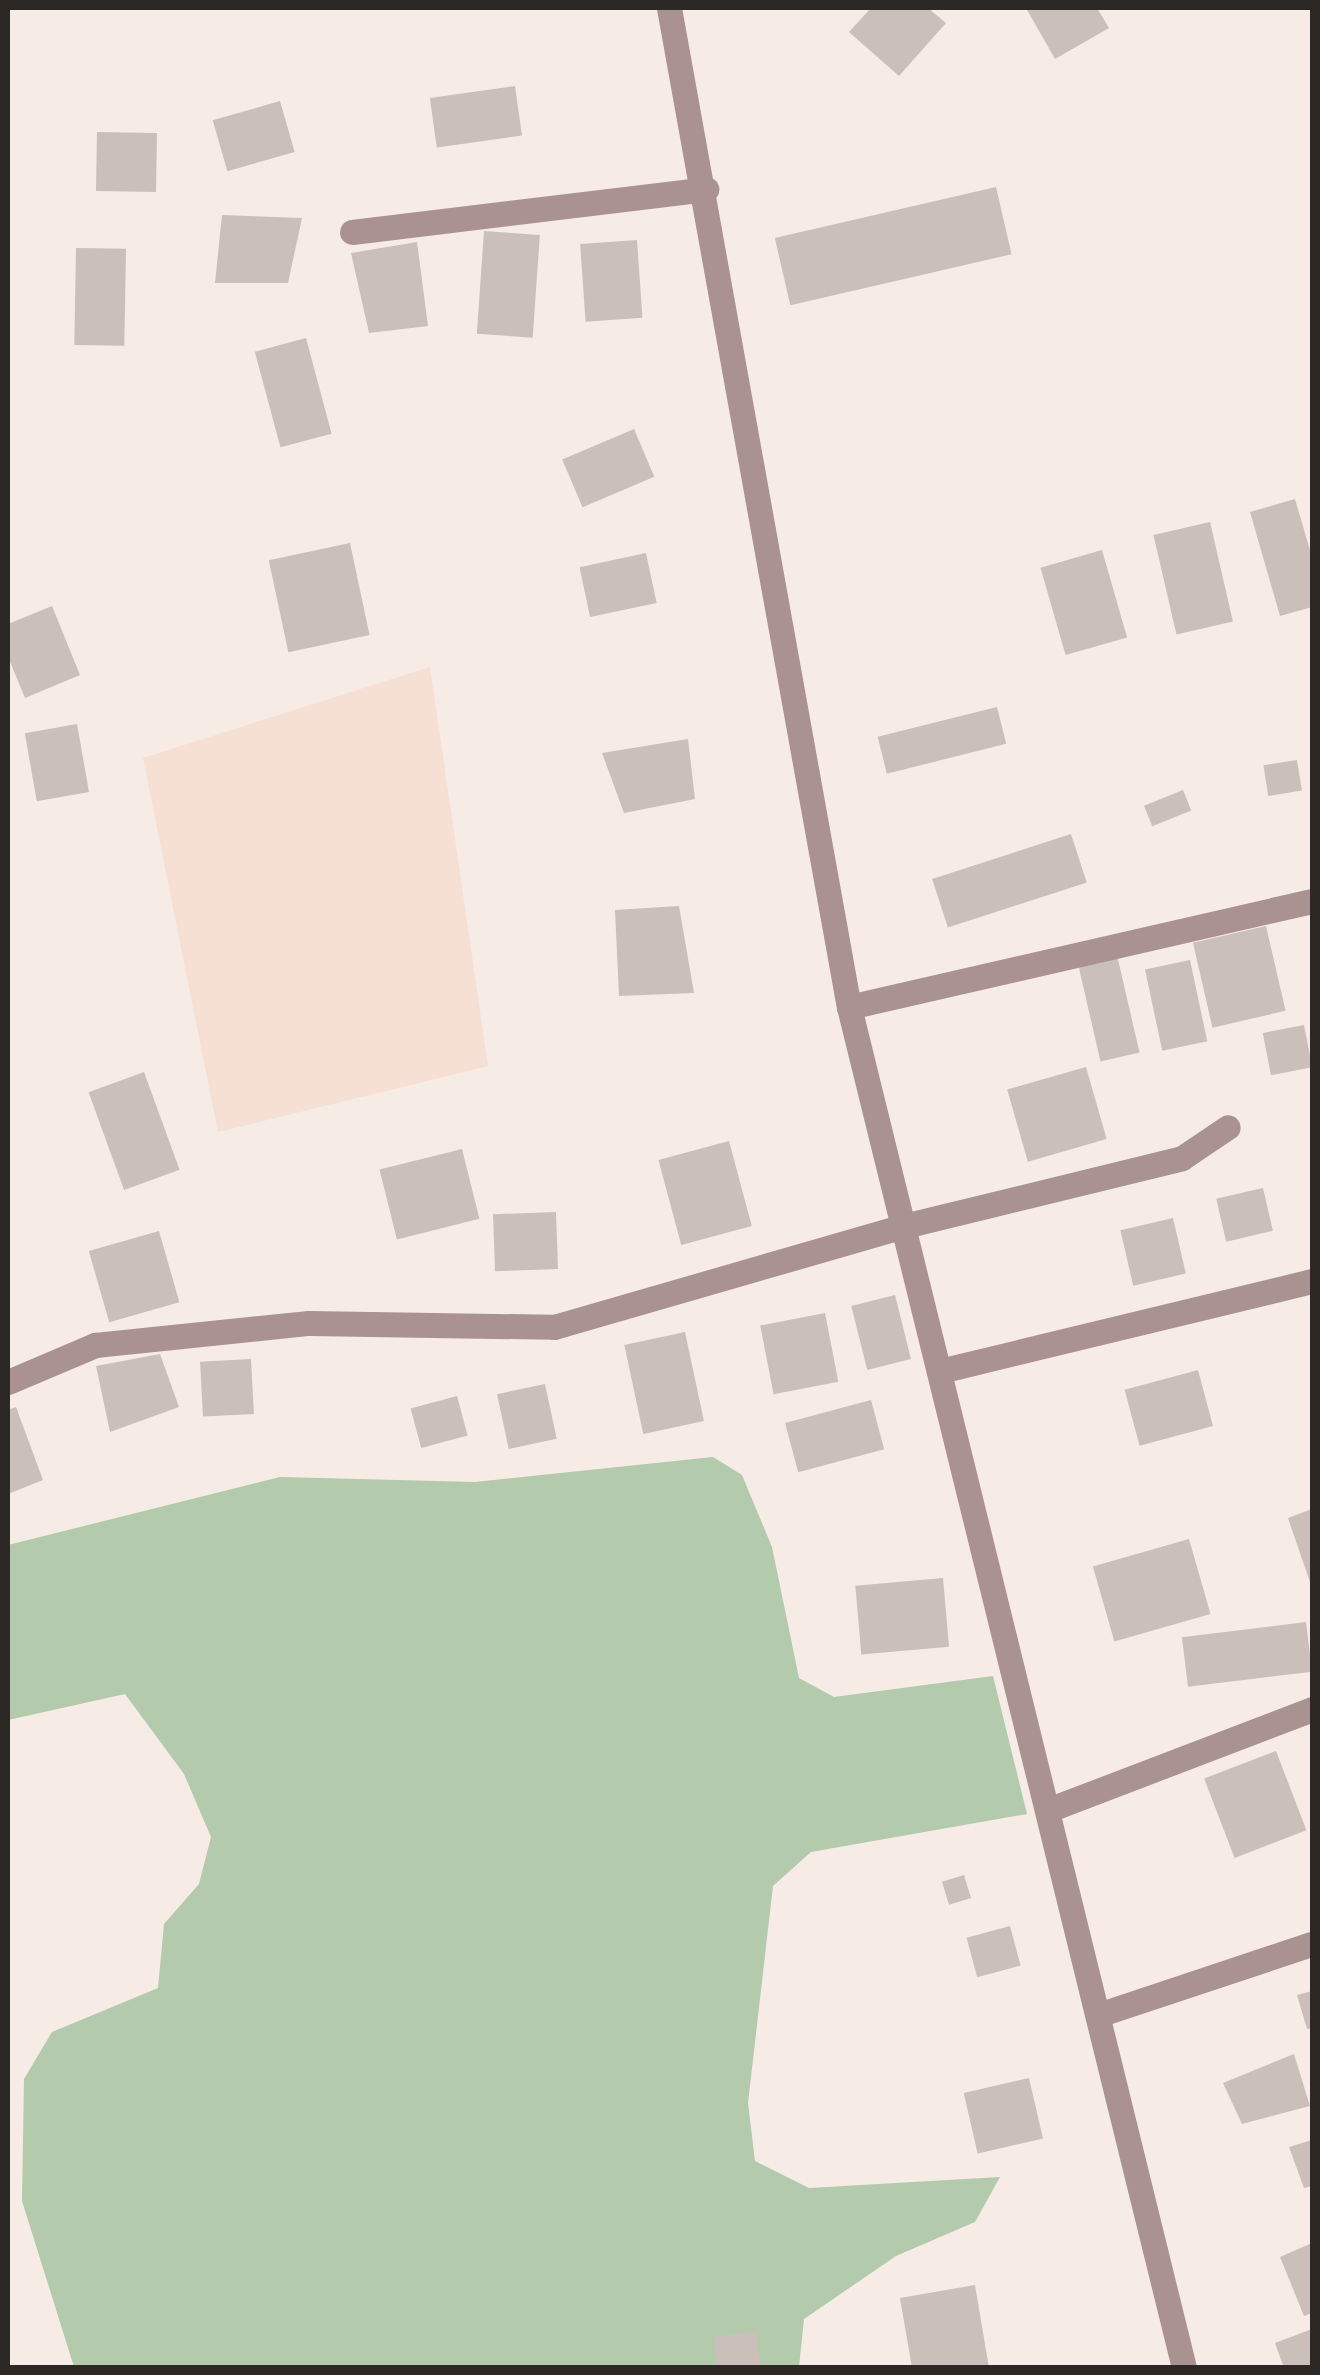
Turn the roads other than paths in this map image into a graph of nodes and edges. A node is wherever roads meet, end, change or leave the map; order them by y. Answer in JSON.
{"nodes":[{"id":1,"x":669,"y":8,"type":"edge"},
{"id":2,"x":706,"y":188,"type":"junction"},
{"id":3,"x":352,"y":232,"type":"dead end"},
{"id":4,"x":1312,"y":902,"type":"edge"},
{"id":5,"x":848,"y":1008,"type":"junction"},
{"id":6,"x":1228,"y":1127,"type":"dead end"},
{"id":7,"x":904,"y":1226,"type":"junction"},
{"id":8,"x":1312,"y":1280,"type":"edge"},
{"id":9,"x":940,"y":1371,"type":"junction"},
{"id":10,"x":8,"y":1382,"type":"edge"},
{"id":11,"x":1312,"y":1709,"type":"edge"},
{"id":12,"x":1048,"y":1810,"type":"junction"},
{"id":13,"x":1312,"y":1944,"type":"edge"},
{"id":14,"x":1098,"y":2015,"type":"junction"},
{"id":15,"x":1184,"y":2368,"type":"edge"}],
"edges":[{"from":1,"to":2,"type":"street"},
{"from":2,"to":3,"type":"street"},
{"from":2,"to":5,"type":"street"},
{"from":4,"to":5,"type":"street"},
{"from":5,"to":7,"type":"street"},
{"from":6,"to":7,"type":"street"},
{"from":7,"to":9,"type":"street"},
{"from":7,"to":10,"type":"street"},
{"from":8,"to":9,"type":"street"},
{"from":9,"to":12,"type":"street"},
{"from":11,"to":12,"type":"street"},
{"from":12,"to":14,"type":"street"},
{"from":13,"to":14,"type":"street"},
{"from":14,"to":15,"type":"street"}]}
